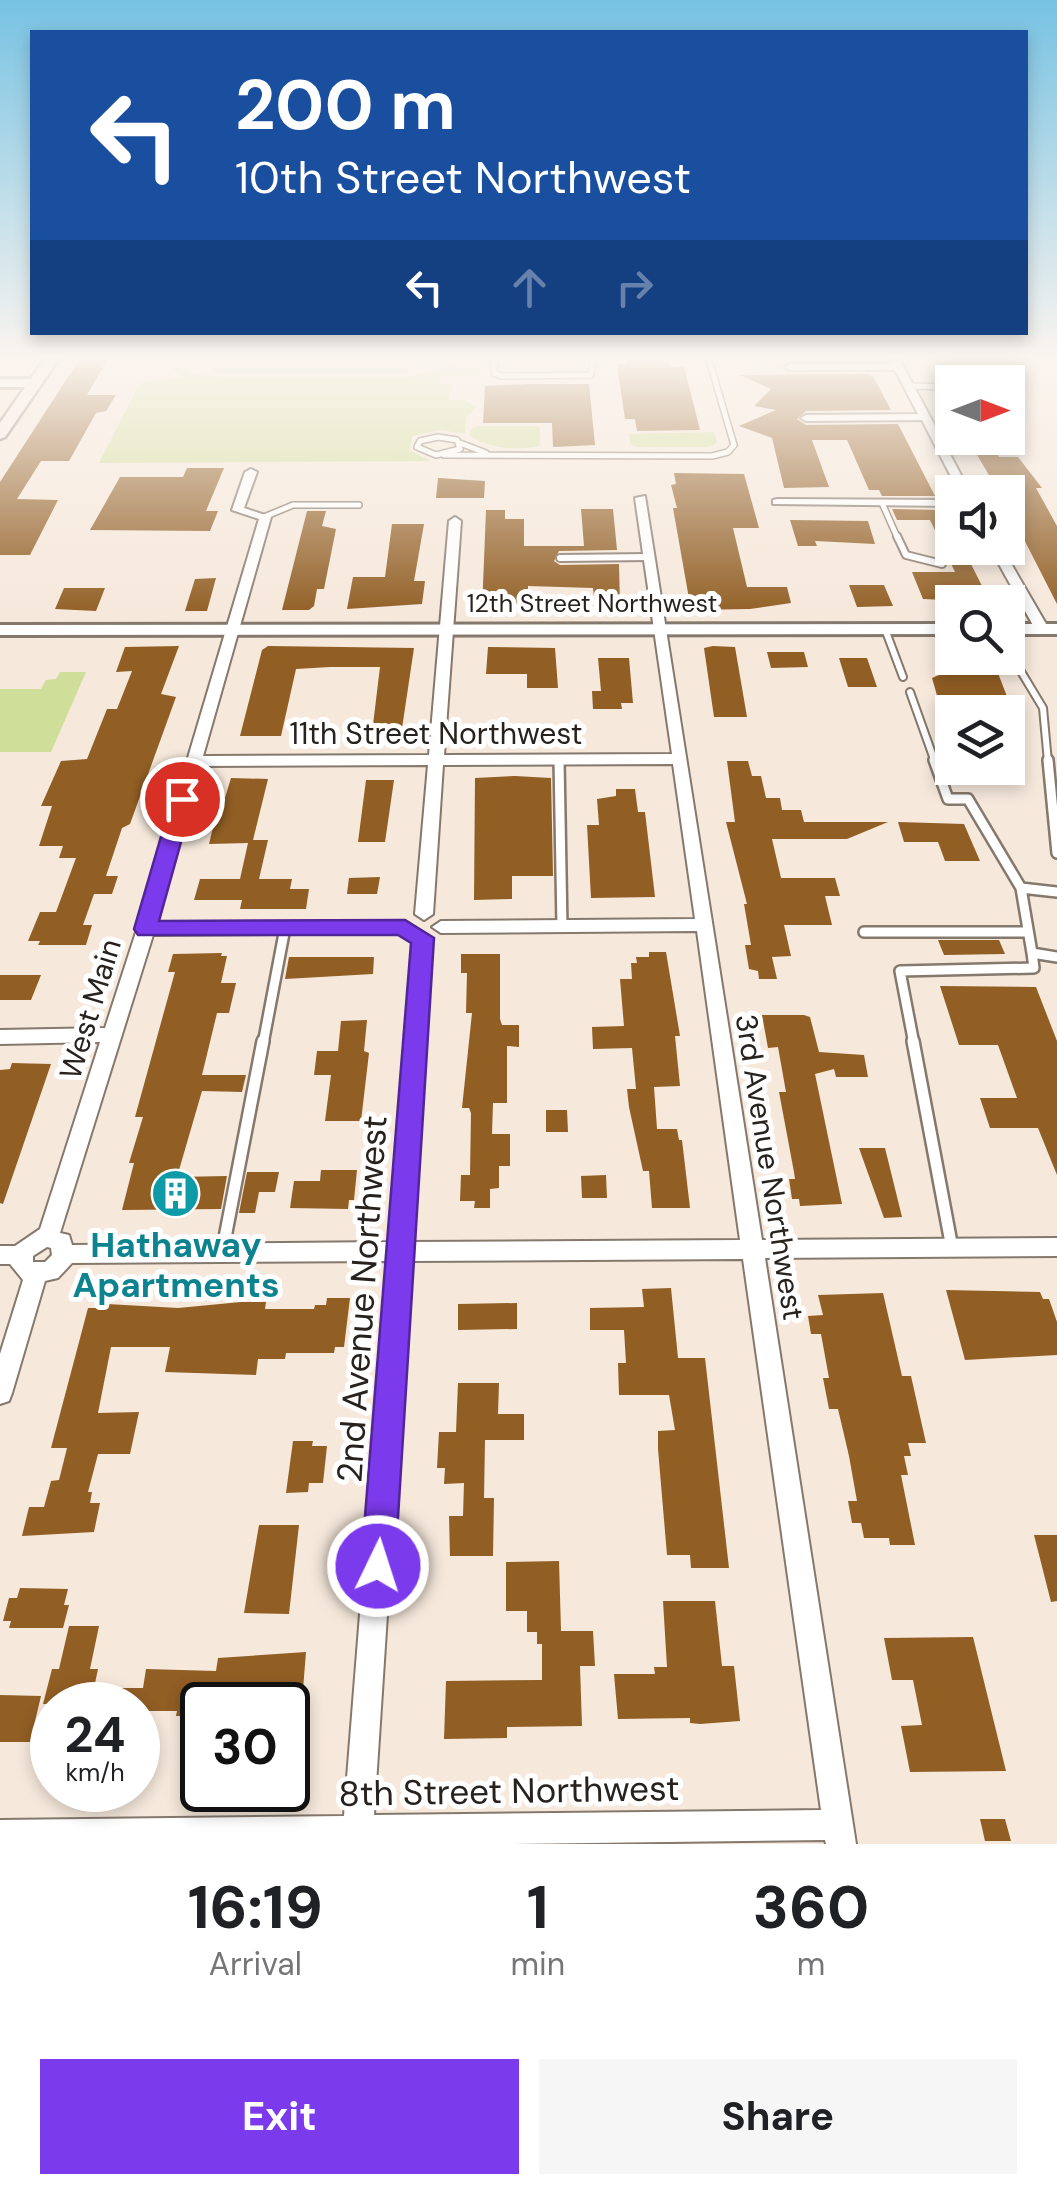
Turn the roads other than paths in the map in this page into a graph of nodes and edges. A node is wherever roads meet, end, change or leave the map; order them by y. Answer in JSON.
{"nodes":[{"id":1,"x":418,"y":446,"type":"edge"},
{"id":2,"x":458,"y":446,"type":"edge"},
{"id":3,"x":467,"y":446,"type":"edge"},
{"id":4,"x":726,"y":446,"type":"edge"},
{"id":5,"x":733,"y":446,"type":"edge"},
{"id":6,"x":940,"y":446,"type":"edge"},
{"id":7,"x":444,"y":455,"type":"junction"},
{"id":8,"x":251,"y":472,"type":"dead end"},
{"id":9,"x":956,"y":475,"type":"edge"},
{"id":10,"x":641,"y":498,"type":"dead end"},
{"id":11,"x":778,"y":502,"type":"dead end"},
{"id":12,"x":935,"y":502,"type":"edge"},
{"id":13,"x":882,"y":503,"type":"junction"},
{"id":14,"x":359,"y":505,"type":"dead end"},
{"id":15,"x":264,"y":517,"type":"junction"},
{"id":16,"x":454,"y":522,"type":"dead end"},
{"id":17,"x":649,"y":557,"type":"junction"},
{"id":18,"x":560,"y":558,"type":"dead end"},
{"id":19,"x":935,"y":562,"type":"edge"},
{"id":20,"x":1007,"y":565,"type":"edge"},
{"id":21,"x":445,"y":628,"type":"junction"},
{"id":22,"x":660,"y":628,"type":"junction"},
{"id":23,"x":885,"y":628,"type":"junction"},
{"id":24,"x":935,"y":629,"type":"edge"},
{"id":25,"x":1050,"y":629,"type":"edge"},
{"id":26,"x":0,"y":630,"type":"edge"},
{"id":27,"x":231,"y":630,"type":"junction"},
{"id":28,"x":1023,"y":675,"type":"edge"},
{"id":29,"x":904,"y":677,"type":"dead end"},
{"id":30,"x":910,"y":692,"type":"dead end"},
{"id":31,"x":436,"y":760,"type":"junction"},
{"id":32,"x":559,"y":760,"type":"junction"},
{"id":33,"x":678,"y":760,"type":"junction"},
{"id":34,"x":194,"y":761,"type":"junction"},
{"id":35,"x":1057,"y":853,"type":"edge"},
{"id":36,"x":1021,"y":888,"type":"junction"},
{"id":37,"x":1057,"y":892,"type":"edge"},
{"id":38,"x":704,"y":925,"type":"junction"},
{"id":39,"x":423,"y":927,"type":"junction"},
{"id":40,"x":562,"y":927,"type":"junction"},
{"id":41,"x":285,"y":928,"type":"junction"},
{"id":42,"x":146,"y":929,"type":"junction"},
{"id":43,"x":864,"y":932,"type":"dead end"},
{"id":44,"x":1028,"y":932,"type":"junction"},
{"id":45,"x":1032,"y":953,"type":"junction"},
{"id":46,"x":1057,"y":957,"type":"edge"},
{"id":47,"x":113,"y":1035,"type":"junction"},
{"id":48,"x":0,"y":1037,"type":"edge"},
{"id":49,"x":56,"y":1246,"type":"junction"},
{"id":50,"x":1057,"y":1247,"type":"edge"},
{"id":51,"x":952,"y":1248,"type":"junction"},
{"id":52,"x":753,"y":1250,"type":"junction"},
{"id":53,"x":401,"y":1252,"type":"junction"},
{"id":54,"x":222,"y":1253,"type":"junction"},
{"id":55,"x":19,"y":1261,"type":"edge"},
{"id":56,"x":0,"y":1393,"type":"edge"},
{"id":57,"x":840,"y":1834,"type":"edge"},
{"id":58,"x":0,"y":1835,"type":"edge"},
{"id":59,"x":358,"y":1837,"type":"edge"}],
"edges":[{"from":1,"to":7,"type":"lane"},
{"from":2,"to":7,"type":"lane"},
{"from":3,"to":4,"type":"lane"},
{"from":5,"to":7,"type":"lane"},
{"from":6,"to":9,"type":"street"},
{"from":8,"to":15,"type":"street"},
{"from":10,"to":17,"type":"street","name":"3rd Avenue Northwest"},
{"from":11,"to":13,"type":"street"},
{"from":12,"to":13,"type":"street"},
{"from":13,"to":19,"type":"lane"},
{"from":14,"to":15,"type":"lane"},
{"from":15,"to":27,"type":"street","name":"West Main"},
{"from":16,"to":21,"type":"street","name":"2nd Avenue Northwest"},
{"from":17,"to":18,"type":"lane"},
{"from":17,"to":22,"type":"street","name":"3rd Avenue Northwest"},
{"from":20,"to":25,"type":"street"},
{"from":21,"to":22,"type":"street","name":"12th Street Northwest"},
{"from":21,"to":27,"type":"street","name":"12th Street Northwest"},
{"from":21,"to":31,"type":"street","name":"2nd Avenue Northwest"},
{"from":22,"to":23,"type":"street","name":"12th Street Northwest"},
{"from":22,"to":33,"type":"street","name":"3rd Avenue Northwest"},
{"from":23,"to":24,"type":"street","name":"12th Street Northwest"},
{"from":23,"to":29,"type":"lane"},
{"from":26,"to":27,"type":"street","name":"12th Street Northwest"},
{"from":27,"to":34,"type":"street","name":"West Main"},
{"from":28,"to":35,"type":"lane"},
{"from":30,"to":36,"type":"lane"},
{"from":31,"to":32,"type":"street","name":"11th Street Northwest"},
{"from":31,"to":34,"type":"street","name":"11th Street Northwest"},
{"from":31,"to":39,"type":"street","name":"2nd Avenue Northwest"},
{"from":32,"to":33,"type":"street","name":"11th Street Northwest"},
{"from":32,"to":40,"type":"lane"},
{"from":33,"to":38,"type":"street","name":"3rd Avenue Northwest"},
{"from":34,"to":42,"type":"street","name":"West Main"},
{"from":36,"to":37,"type":"lane"},
{"from":36,"to":44,"type":"lane"},
{"from":38,"to":40,"type":"street"},
{"from":38,"to":52,"type":"street","name":"3rd Avenue Northwest"},
{"from":39,"to":40,"type":"street"},
{"from":39,"to":41,"type":"street"},
{"from":39,"to":53,"type":"street","name":"2nd Avenue Northwest"},
{"from":41,"to":42,"type":"street"},
{"from":41,"to":54,"type":"lane"},
{"from":42,"to":47,"type":"street","name":"West Main"},
{"from":43,"to":44,"type":"lane"},
{"from":44,"to":45,"type":"lane"},
{"from":45,"to":46,"type":"lane"},
{"from":45,"to":51,"type":"lane"},
{"from":47,"to":48,"type":"street"},
{"from":47,"to":49,"type":"street","name":"West Main"},
{"from":49,"to":54,"type":"street"},
{"from":49,"to":55,"type":"street"},
{"from":49,"to":55,"type":"street"},
{"from":50,"to":51,"type":"street"},
{"from":51,"to":52,"type":"street"},
{"from":52,"to":53,"type":"street"},
{"from":52,"to":57,"type":"street","name":"3rd Avenue Northwest"},
{"from":53,"to":54,"type":"street"},
{"from":53,"to":59,"type":"street","name":"2nd Avenue Northwest"},
{"from":55,"to":56,"type":"street"},
{"from":57,"to":59,"type":"street","name":"8th Street Northwest"},
{"from":58,"to":59,"type":"street","name":"8th Street Northwest"}]}
